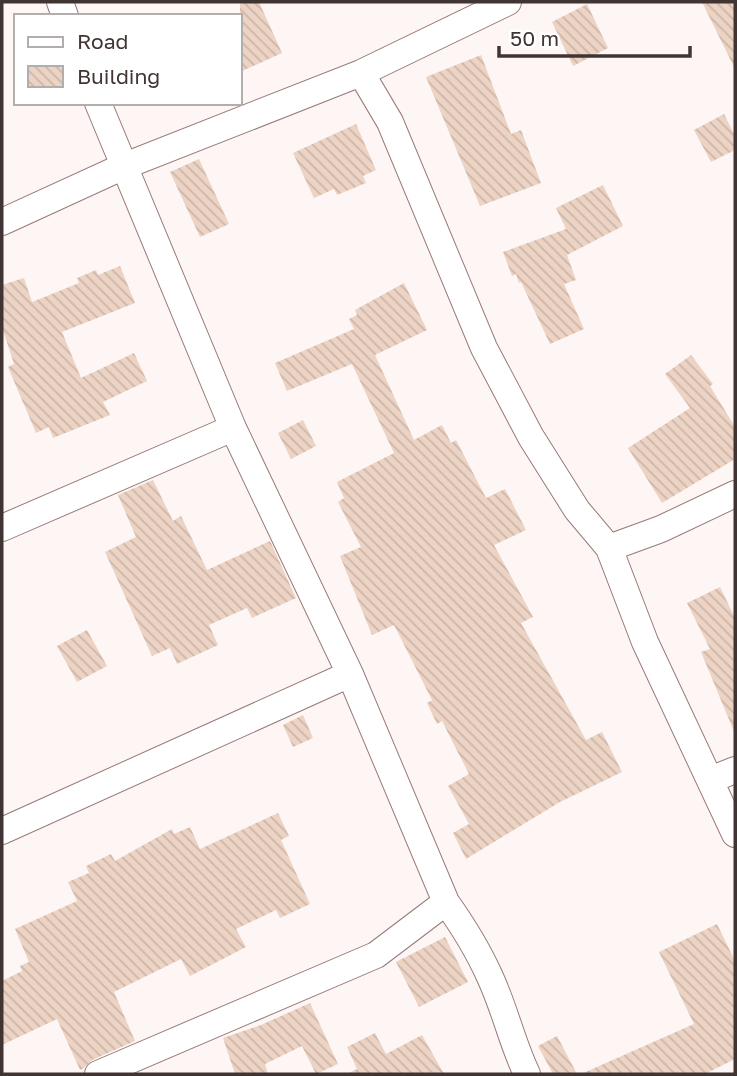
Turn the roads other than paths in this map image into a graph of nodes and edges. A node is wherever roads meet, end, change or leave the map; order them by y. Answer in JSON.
{"nodes":[{"id":1,"x":509,"y":2,"type":"edge"},
{"id":2,"x":361,"y":72,"type":"junction"},
{"id":3,"x":99,"y":105,"type":"edge"},
{"id":4,"x":122,"y":167,"type":"junction"},
{"id":5,"x":2,"y":222,"type":"edge"},
{"id":6,"x":233,"y":428,"type":"junction"},
{"id":7,"x":735,"y":494,"type":"edge"},
{"id":8,"x":2,"y":528,"type":"edge"},
{"id":9,"x":609,"y":548,"type":"junction"},
{"id":10,"x":350,"y":674,"type":"junction"},
{"id":11,"x":735,"y":770,"type":"edge"},
{"id":12,"x":710,"y":780,"type":"junction"},
{"id":13,"x":2,"y":831,"type":"edge"},
{"id":14,"x":735,"y":835,"type":"edge"},
{"id":15,"x":446,"y":902,"type":"junction"},
{"id":16,"x":98,"y":1074,"type":"edge"},
{"id":17,"x":527,"y":1074,"type":"edge"}],
"edges":[{"from":1,"to":2,"type":"street"},
{"from":2,"to":4,"type":"street"},
{"from":2,"to":9,"type":"street"},
{"from":3,"to":4,"type":"street"},
{"from":4,"to":5,"type":"street"},
{"from":4,"to":6,"type":"street"},
{"from":6,"to":8,"type":"street"},
{"from":6,"to":10,"type":"street"},
{"from":7,"to":9,"type":"street"},
{"from":9,"to":12,"type":"street"},
{"from":10,"to":13,"type":"street"},
{"from":10,"to":15,"type":"street"},
{"from":11,"to":12,"type":"street"},
{"from":12,"to":14,"type":"street"},
{"from":15,"to":16,"type":"street"},
{"from":15,"to":17,"type":"street"}]}
